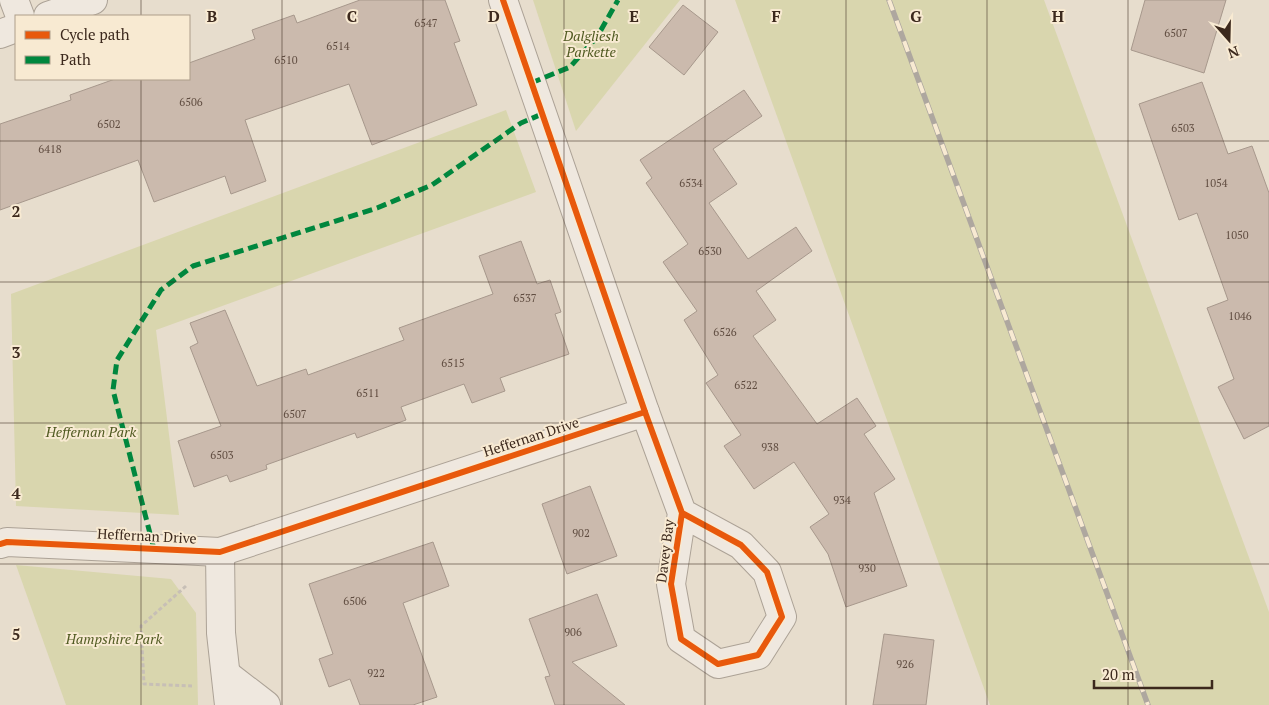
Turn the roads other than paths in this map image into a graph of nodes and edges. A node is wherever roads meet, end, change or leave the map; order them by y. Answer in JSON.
{"nodes":[{"id":1,"x":14,"y":0,"type":"edge"},
{"id":2,"x":93,"y":0,"type":"edge"},
{"id":3,"x":503,"y":0,"type":"edge"},
{"id":4,"x":20,"y":15,"type":"edge"},
{"id":5,"x":51,"y":15,"type":"edge"},
{"id":6,"x":15,"y":28,"type":"edge"},
{"id":7,"x":0,"y":34,"type":"edge"},
{"id":8,"x":645,"y":412,"type":"junction"},
{"id":9,"x":682,"y":513,"type":"junction"},
{"id":10,"x":0,"y":544,"type":"edge"},
{"id":11,"x":220,"y":552,"type":"junction"},
{"id":12,"x":228,"y":689,"type":"edge"},
{"id":13,"x":266,"y":705,"type":"edge"}],
"edges":[{"from":1,"to":4,"type":"street"},
{"from":2,"to":5,"type":"street"},
{"from":3,"to":8,"type":"street"},
{"from":6,"to":7,"type":"street"},
{"from":8,"to":9,"type":"street","name":"Davey Bay"},
{"from":8,"to":11,"type":"street","name":"Heffernan Drive"},
{"from":9,"to":9,"type":"street","name":"Davey Bay"},
{"from":10,"to":11,"type":"street","name":"Heffernan Drive"},
{"from":11,"to":12,"type":"street"},
{"from":12,"to":13,"type":"street"}]}
